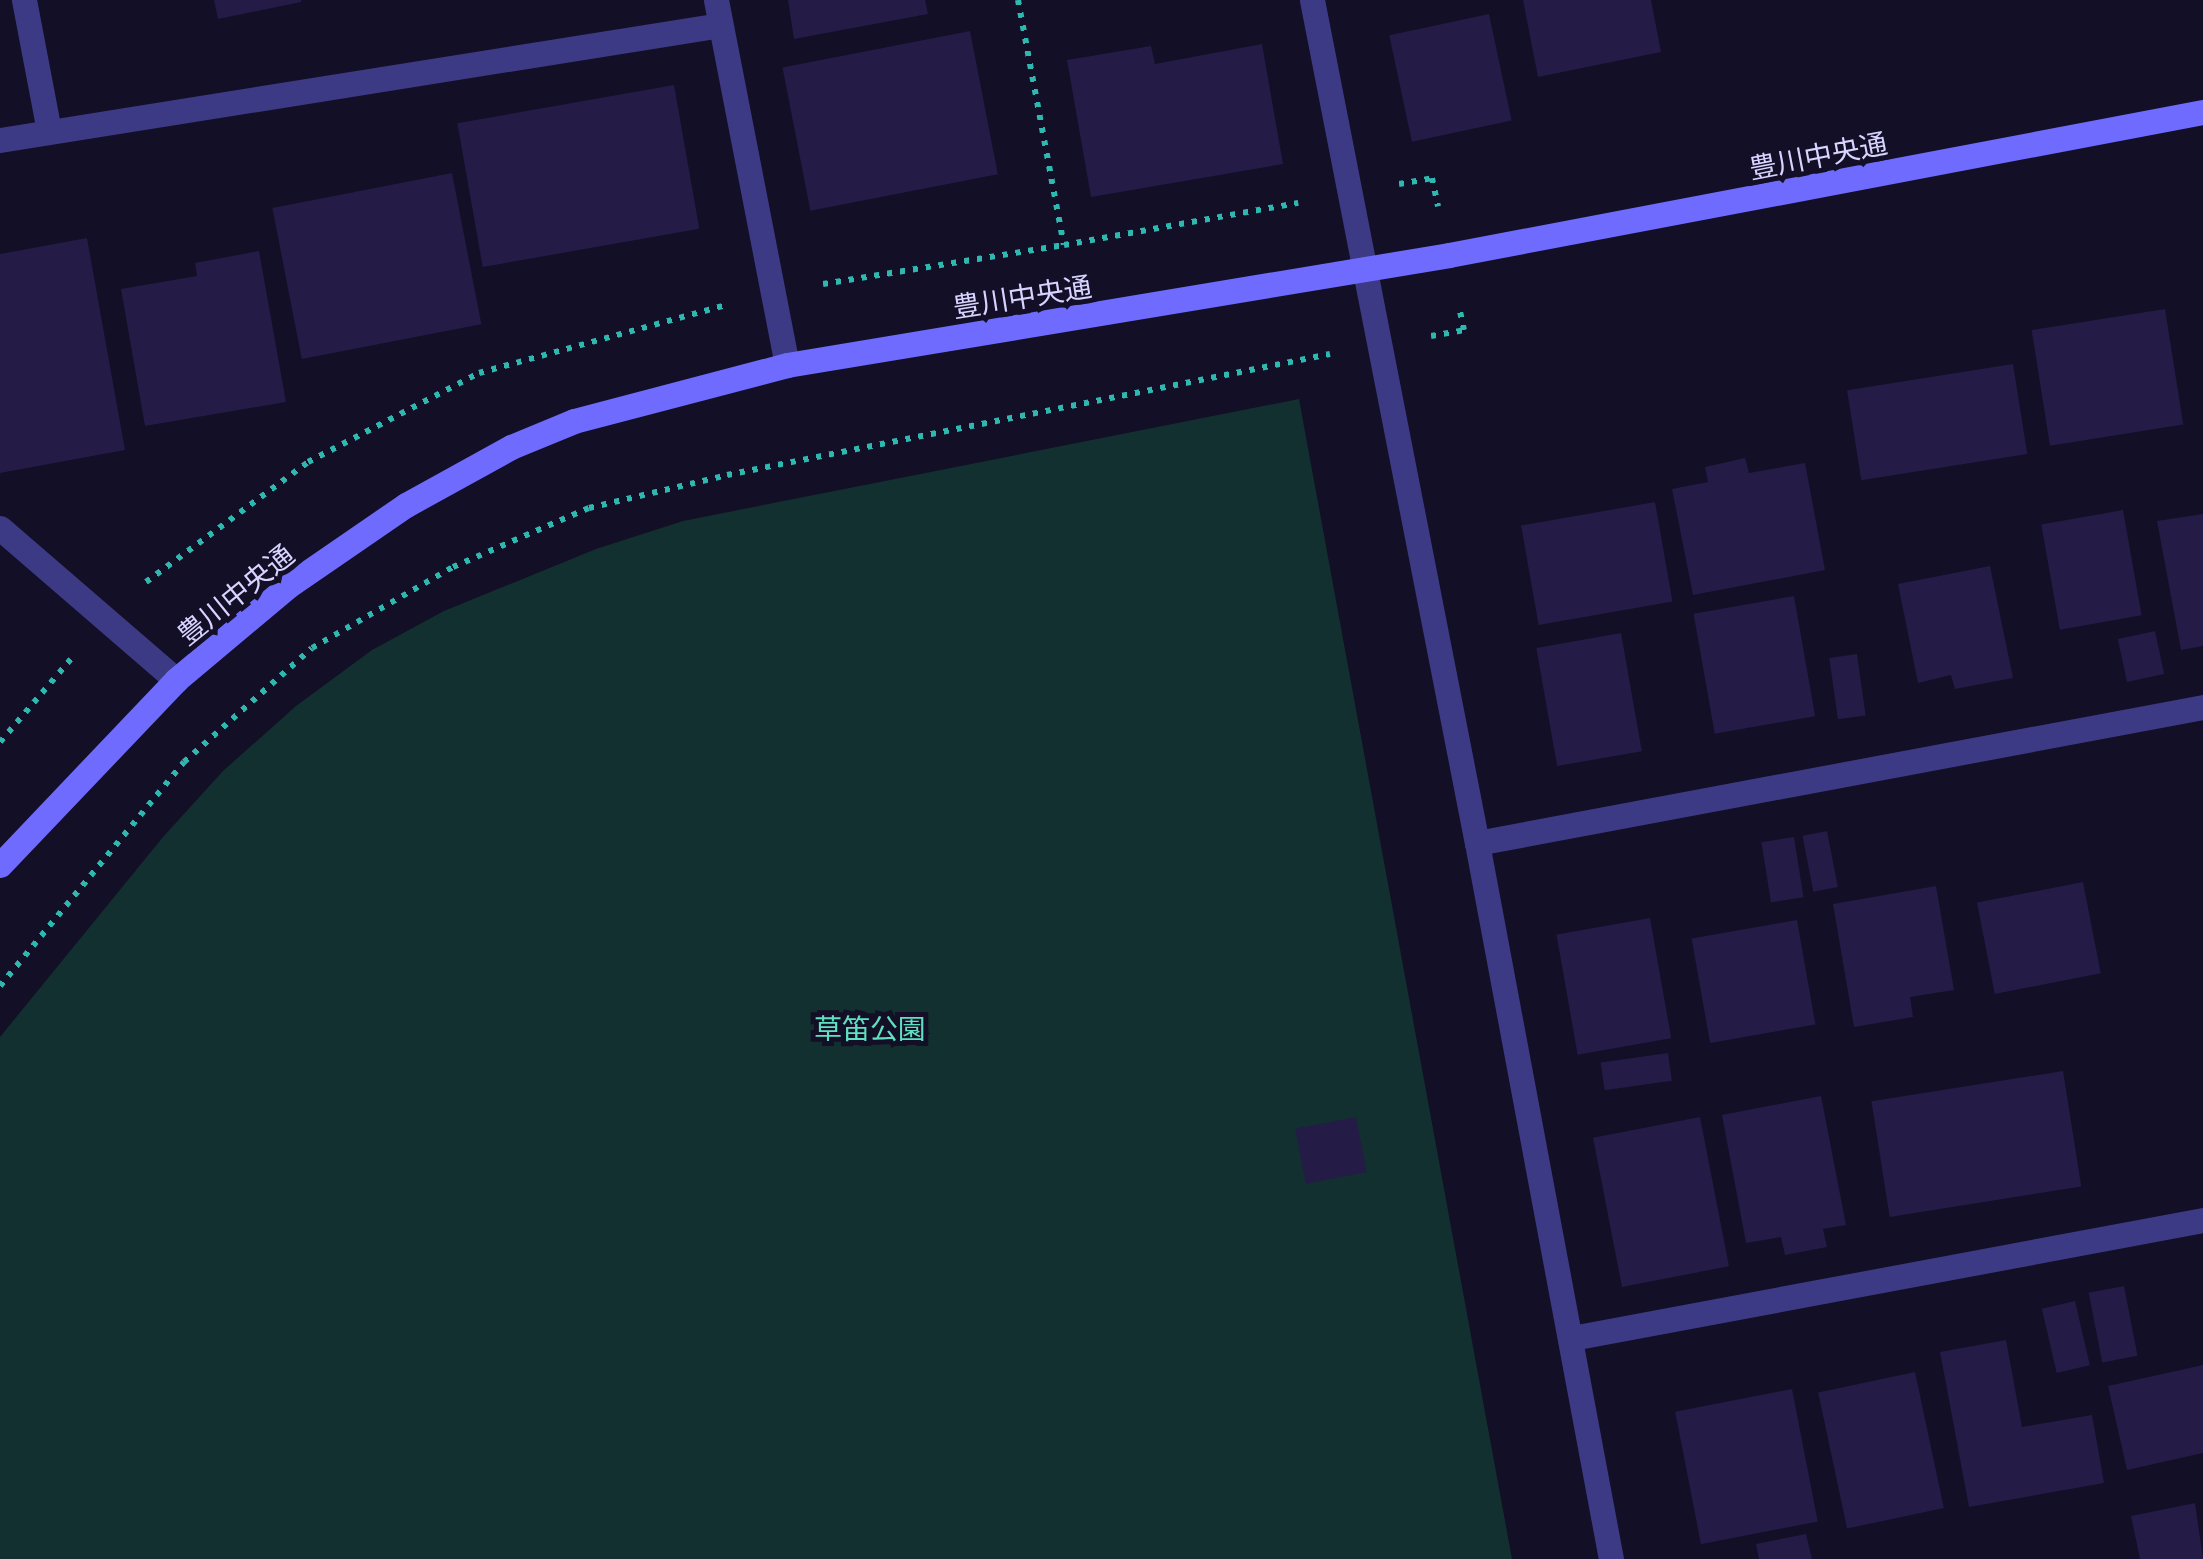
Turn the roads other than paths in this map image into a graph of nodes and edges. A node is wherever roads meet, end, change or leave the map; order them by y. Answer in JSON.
{"nodes":[{"id":1,"x":24,"y":0,"type":"edge"},
{"id":2,"x":1312,"y":0,"type":"edge"},
{"id":3,"x":718,"y":13,"type":"edge"},
{"id":4,"x":2203,"y":112,"type":"edge"},
{"id":5,"x":49,"y":131,"type":"junction"},
{"id":6,"x":0,"y":140,"type":"edge"},
{"id":7,"x":1362,"y":270,"type":"junction"},
{"id":8,"x":787,"y":365,"type":"junction"},
{"id":9,"x":0,"y":528,"type":"edge"},
{"id":10,"x":176,"y":680,"type":"junction"},
{"id":11,"x":2203,"y":706,"type":"edge"},
{"id":12,"x":1478,"y":843,"type":"junction"},
{"id":13,"x":0,"y":865,"type":"edge"},
{"id":14,"x":2203,"y":1220,"type":"edge"},
{"id":15,"x":1572,"y":1338,"type":"junction"},
{"id":16,"x":1611,"y":1559,"type":"edge"}],
"edges":[{"from":1,"to":5,"type":"street"},
{"from":2,"to":7,"type":"street"},
{"from":3,"to":5,"type":"street"},
{"from":3,"to":8,"type":"street"},
{"from":4,"to":7,"type":"street","name":"豊川中央通"},
{"from":5,"to":6,"type":"street"},
{"from":7,"to":8,"type":"street","name":"豊川中央通"},
{"from":7,"to":12,"type":"street"},
{"from":8,"to":10,"type":"street","name":"豊川中央通"},
{"from":9,"to":10,"type":"street"},
{"from":10,"to":13,"type":"street","name":"豊川中央通"},
{"from":11,"to":12,"type":"street"},
{"from":12,"to":15,"type":"street"},
{"from":14,"to":15,"type":"street"},
{"from":15,"to":16,"type":"street"}]}
